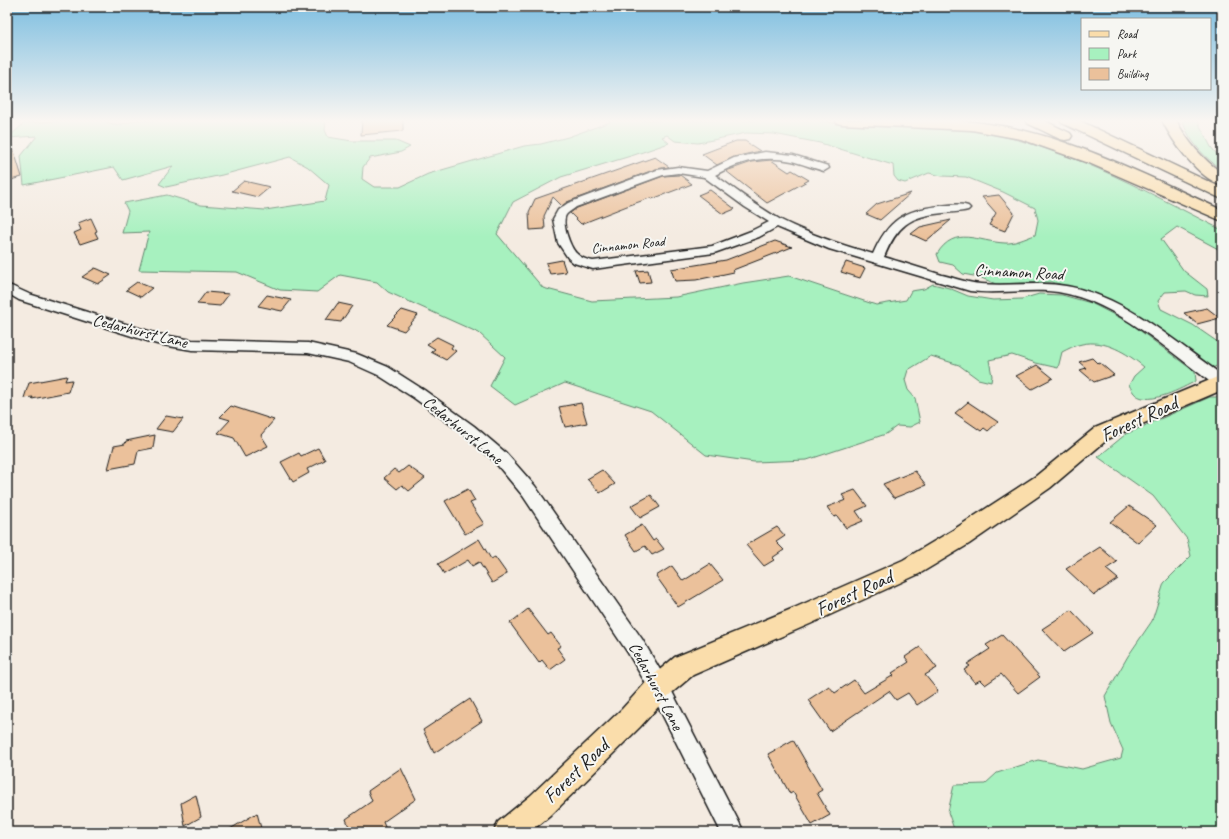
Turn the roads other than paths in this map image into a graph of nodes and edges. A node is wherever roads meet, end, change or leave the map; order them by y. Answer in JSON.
{"nodes":[{"id":1,"x":737,"y":159,"type":"edge"},
{"id":2,"x":797,"y":159,"type":"edge"},
{"id":3,"x":1094,"y":159,"type":"edge"},
{"id":4,"x":1111,"y":159,"type":"edge"},
{"id":5,"x":1149,"y":159,"type":"edge"},
{"id":6,"x":1197,"y":159,"type":"edge"},
{"id":7,"x":824,"y":168,"type":"dead end"},
{"id":8,"x":708,"y":175,"type":"junction"},
{"id":9,"x":1222,"y":180,"type":"edge"},
{"id":10,"x":1222,"y":194,"type":"edge"},
{"id":11,"x":964,"y":208,"type":"dead end"},
{"id":12,"x":1222,"y":214,"type":"edge"},
{"id":13,"x":777,"y":222,"type":"junction"},
{"id":14,"x":877,"y":260,"type":"junction"},
{"id":15,"x":7,"y":288,"type":"edge"},
{"id":16,"x":24,"y":297,"type":"junction"},
{"id":17,"x":7,"y":302,"type":"edge"},
{"id":18,"x":1221,"y":382,"type":"edge"},
{"id":19,"x":659,"y":687,"type":"junction"},
{"id":20,"x":508,"y":832,"type":"edge"},
{"id":21,"x":733,"y":832,"type":"edge"}],
"edges":[{"from":1,"to":8,"type":"street"},
{"from":2,"to":7,"type":"street"},
{"from":3,"to":12,"type":"highway"},
{"from":4,"to":12,"type":"highway"},
{"from":5,"to":10,"type":"highway"},
{"from":6,"to":9,"type":"highway"},
{"from":8,"to":13,"type":"street","name":"Cinnamon Road"},
{"from":8,"to":13,"type":"street","name":"Cinnamon Road"},
{"from":11,"to":14,"type":"street"},
{"from":13,"to":14,"type":"street","name":"Cinnamon Road"},
{"from":14,"to":18,"type":"street","name":"Cinnamon Road"},
{"from":15,"to":16,"type":"street","name":"Cedarhurst Lane"},
{"from":16,"to":17,"type":"street"},
{"from":16,"to":19,"type":"street","name":"Cedarhurst Lane"},
{"from":18,"to":19,"type":"main road","name":"Forest Road"},
{"from":19,"to":20,"type":"main road","name":"Forest Road"},
{"from":19,"to":21,"type":"street","name":"Cedarhurst Lane"}]}
